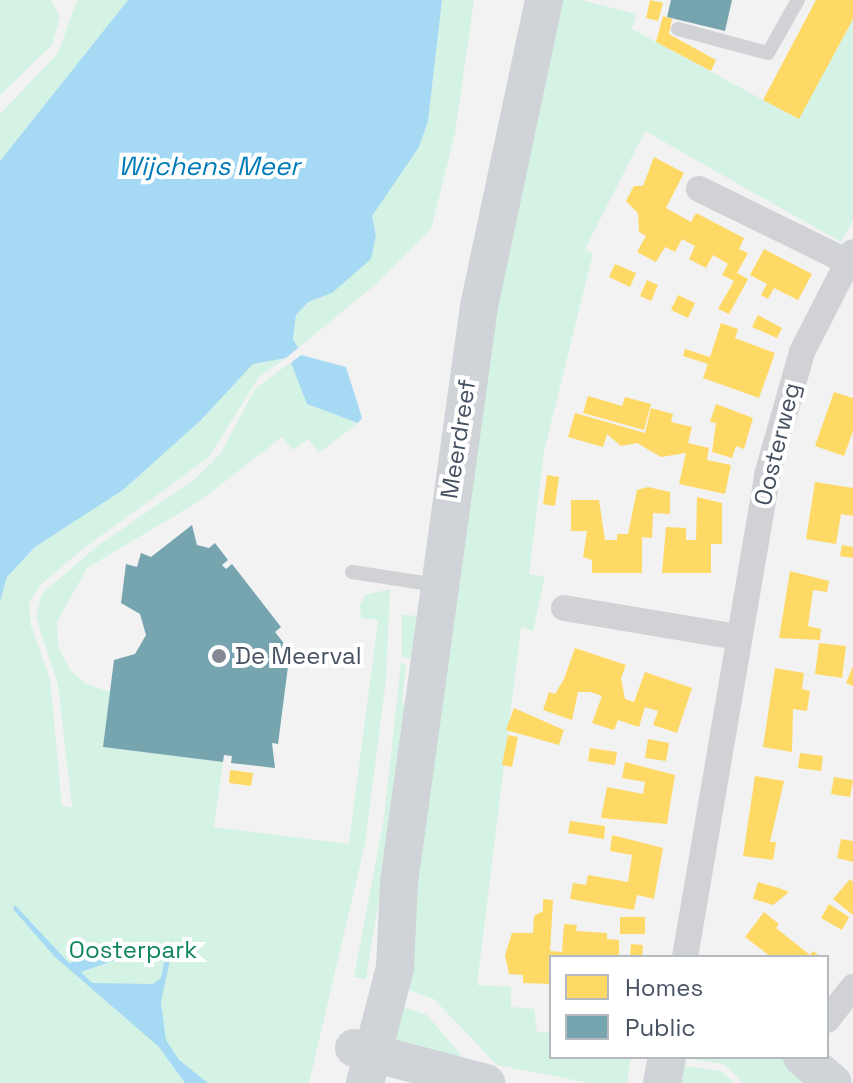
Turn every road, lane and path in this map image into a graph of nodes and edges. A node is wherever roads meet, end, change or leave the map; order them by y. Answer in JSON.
{"nodes":[{"id":1,"x":544,"y":0,"type":"edge"},
{"id":2,"x":798,"y":0,"type":"edge"},
{"id":3,"x":678,"y":29,"type":"dead end"},
{"id":4,"x":699,"y":189,"type":"dead end"},
{"id":5,"x":850,"y":257,"type":"edge"},
{"id":6,"x":352,"y":572,"type":"dead end"},
{"id":7,"x":437,"y":585,"type":"junction"},
{"id":8,"x":564,"y":608,"type":"dead end"},
{"id":9,"x":738,"y":637,"type":"junction"},
{"id":10,"x":685,"y":955,"type":"edge"},
{"id":11,"x":853,"y":987,"type":"edge"},
{"id":12,"x":829,"y":1017,"type":"edge"},
{"id":13,"x":667,"y":1059,"type":"edge"},
{"id":14,"x":804,"y":1059,"type":"edge"},
{"id":15,"x":359,"y":1067,"type":"edge"},
{"id":16,"x":486,"y":1083,"type":"edge"},
{"id":17,"x":662,"y":1083,"type":"edge"},
{"id":18,"x":833,"y":1083,"type":"edge"}],
"edges":[{"from":1,"to":7,"type":"street","name":"Meerdreef"},
{"from":2,"to":3,"type":"lane"},
{"from":4,"to":5,"type":"street","name":"Oosterweg"},
{"from":5,"to":9,"type":"street","name":"Oosterweg"},
{"from":6,"to":7,"type":"lane"},
{"from":7,"to":15,"type":"street","name":"Meerdreef"},
{"from":8,"to":9,"type":"street"},
{"from":9,"to":10,"type":"street","name":"Oosterweg"},
{"from":11,"to":12,"type":"street"},
{"from":13,"to":17,"type":"street"},
{"from":14,"to":18,"type":"street"},
{"from":15,"to":16,"type":"street","name":"Meerdreef"}]}
